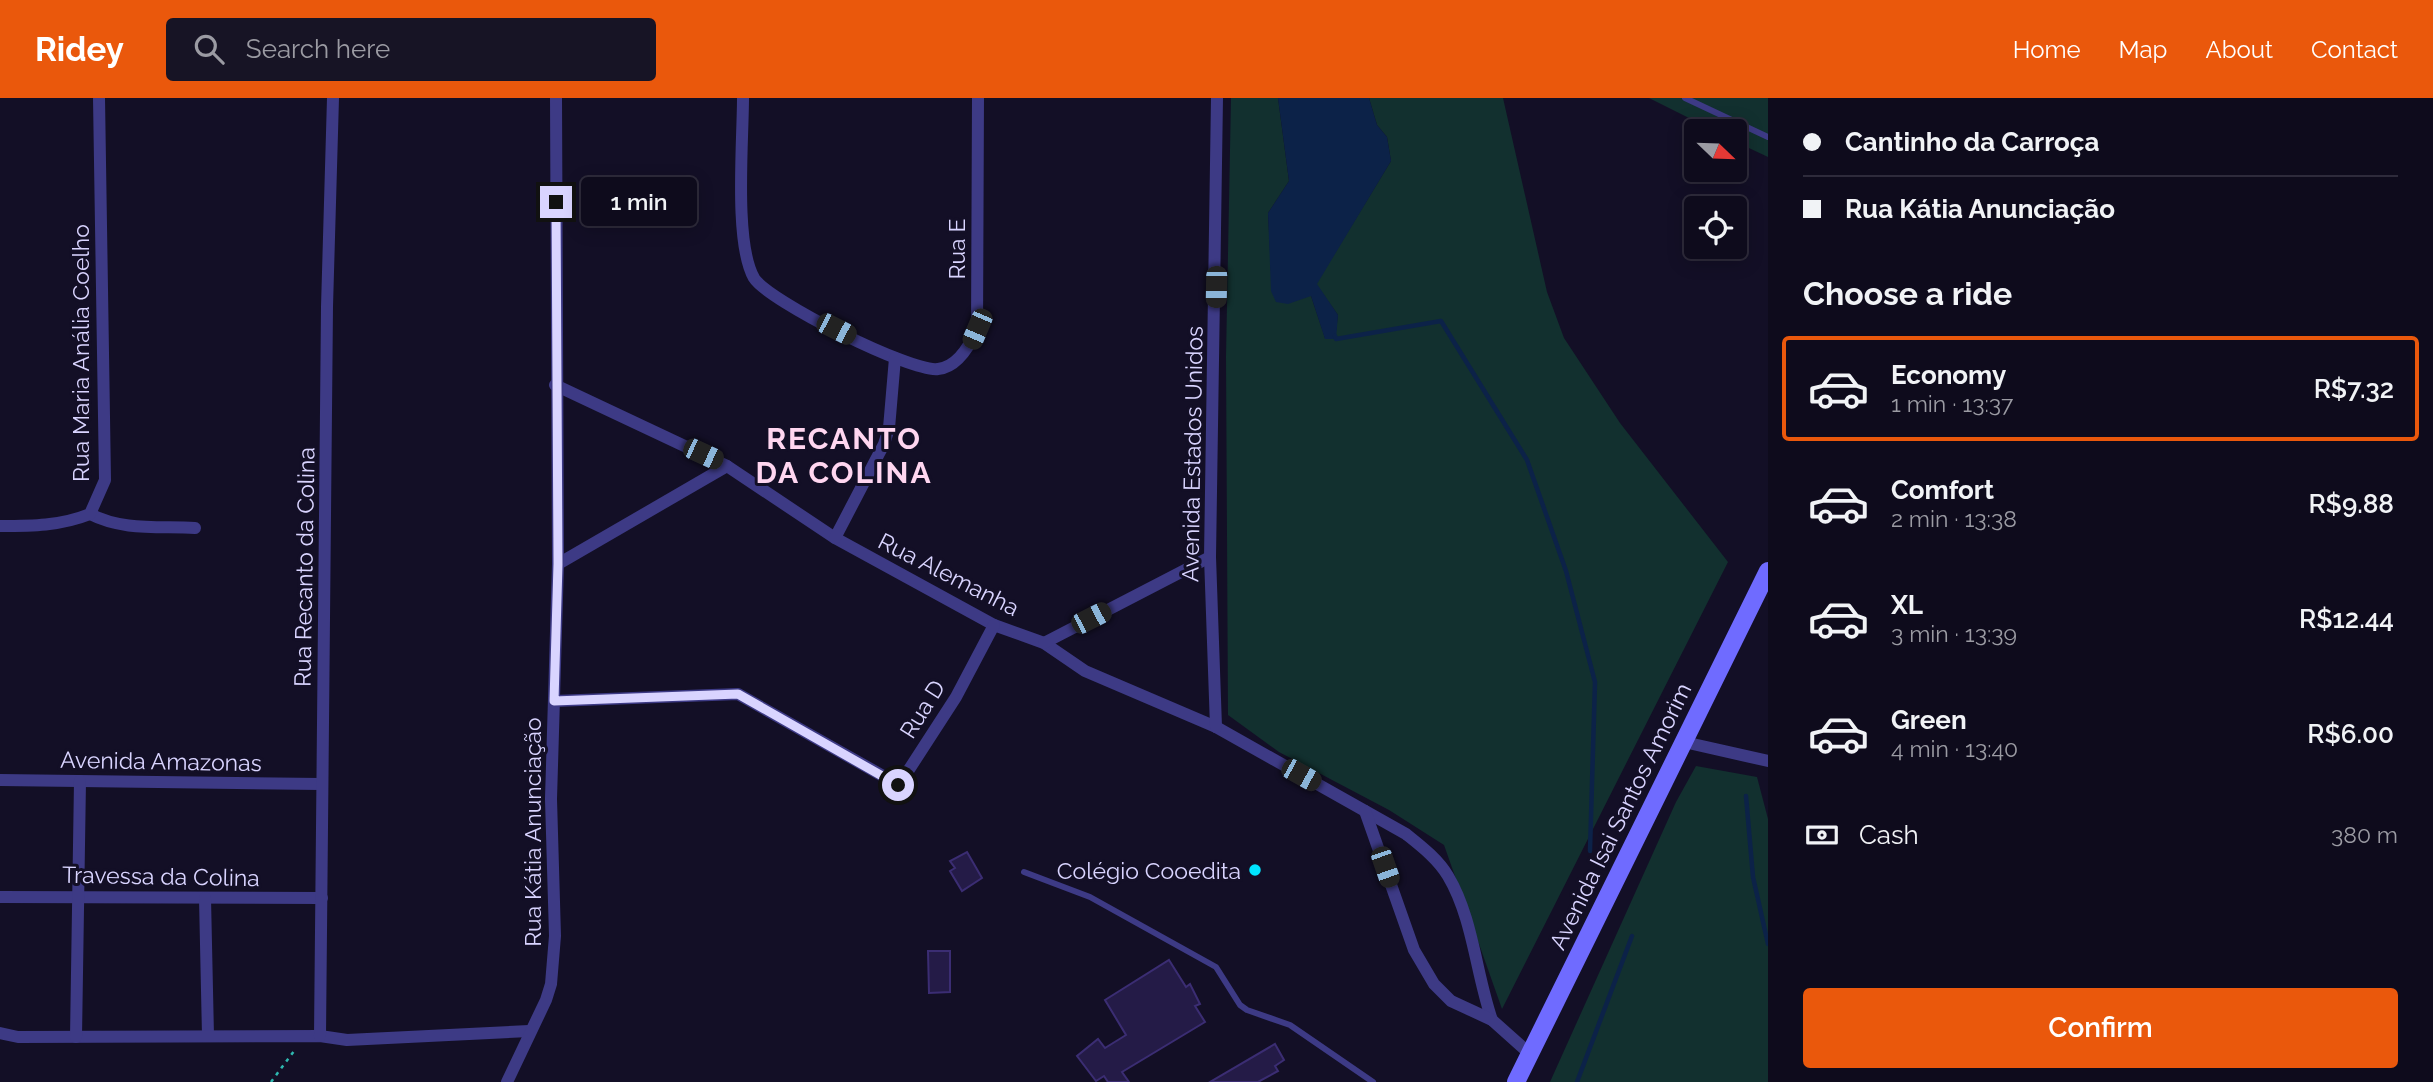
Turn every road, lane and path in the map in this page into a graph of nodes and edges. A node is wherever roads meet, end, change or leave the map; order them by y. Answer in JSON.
{"nodes":[{"id":1,"x":99,"y":98,"type":"edge"},
{"id":2,"x":333,"y":98,"type":"edge"},
{"id":3,"x":556,"y":98,"type":"edge"},
{"id":4,"x":743,"y":98,"type":"edge"},
{"id":5,"x":978,"y":98,"type":"edge"},
{"id":6,"x":1217,"y":98,"type":"edge"},
{"id":7,"x":1685,"y":98,"type":"edge"},
{"id":8,"x":1768,"y":137,"type":"edge"},
{"id":9,"x":895,"y":358,"type":"junction"},
{"id":10,"x":555,"y":385,"type":"junction"},
{"id":11,"x":727,"y":466,"type":"junction"},
{"id":12,"x":90,"y":514,"type":"junction"},
{"id":13,"x":0,"y":526,"type":"edge"},
{"id":14,"x":195,"y":528,"type":"dead end"},
{"id":15,"x":835,"y":538,"type":"junction"},
{"id":16,"x":1210,"y":557,"type":"junction"},
{"id":17,"x":558,"y":564,"type":"junction"},
{"id":18,"x":1768,"y":571,"type":"edge"},
{"id":19,"x":994,"y":625,"type":"junction"},
{"id":20,"x":1044,"y":643,"type":"junction"},
{"id":21,"x":554,"y":701,"type":"junction"},
{"id":22,"x":1216,"y":727,"type":"junction"},
{"id":23,"x":1684,"y":743,"type":"junction"},
{"id":24,"x":1768,"y":761,"type":"edge"},
{"id":25,"x":0,"y":780,"type":"edge"},
{"id":26,"x":80,"y":781,"type":"junction"},
{"id":27,"x":321,"y":784,"type":"junction"},
{"id":28,"x":1365,"y":811,"type":"junction"},
{"id":29,"x":1024,"y":872,"type":"dead end"},
{"id":30,"x":78,"y":896,"type":"junction"},
{"id":31,"x":0,"y":897,"type":"edge"},
{"id":32,"x":205,"y":898,"type":"junction"},
{"id":33,"x":322,"y":898,"type":"junction"},
{"id":34,"x":1492,"y":1020,"type":"junction"},
{"id":35,"x":529,"y":1031,"type":"junction"},
{"id":36,"x":0,"y":1033,"type":"edge"},
{"id":37,"x":208,"y":1036,"type":"junction"},
{"id":38,"x":305,"y":1036,"type":"junction"},
{"id":39,"x":320,"y":1036,"type":"junction"},
{"id":40,"x":76,"y":1037,"type":"junction"},
{"id":41,"x":1530,"y":1054,"type":"junction"},
{"id":42,"x":271,"y":1082,"type":"edge"},
{"id":43,"x":507,"y":1082,"type":"edge"},
{"id":44,"x":1373,"y":1082,"type":"edge"},
{"id":45,"x":1516,"y":1082,"type":"edge"}],
"edges":[{"from":1,"to":12,"type":"street","name":"Rua Maria Anália Coelho"},
{"from":2,"to":27,"type":"street","name":"Rua Recanto da Colina"},
{"from":3,"to":10,"type":"street","name":"Rua Kátia Anunciação"},
{"from":4,"to":9,"type":"street","name":"Rua E"},
{"from":5,"to":9,"type":"street","name":"Rua E"},
{"from":6,"to":16,"type":"street","name":"Avenida Estados Unidos"},
{"from":7,"to":8,"type":"lane"},
{"from":9,"to":15,"type":"street"},
{"from":10,"to":11,"type":"street","name":"Rua Alemanha"},
{"from":10,"to":17,"type":"street","name":"Rua Kátia Anunciação"},
{"from":11,"to":15,"type":"street","name":"Rua Alemanha"},
{"from":11,"to":17,"type":"street"},
{"from":12,"to":13,"type":"street","name":"Rua Maria Anália Coelho"},
{"from":12,"to":14,"type":"street"},
{"from":15,"to":19,"type":"street","name":"Rua Alemanha"},
{"from":16,"to":20,"type":"street"},
{"from":16,"to":22,"type":"street","name":"Avenida Estados Unidos"},
{"from":17,"to":21,"type":"street","name":"Rua Kátia Anunciação"},
{"from":18,"to":23,"type":"main road","name":"Avenida Isai Santos Amorim"},
{"from":19,"to":20,"type":"street","name":"Rua Alemanha"},
{"from":19,"to":21,"type":"street","name":"Rua D"},
{"from":20,"to":22,"type":"street","name":"Rua Alemanha"},
{"from":21,"to":35,"type":"street","name":"Rua Kátia Anunciação"},
{"from":22,"to":28,"type":"street","name":"Rua Alemanha"},
{"from":23,"to":24,"type":"street"},
{"from":23,"to":41,"type":"main road","name":"Avenida Isai Santos Amorim"},
{"from":25,"to":26,"type":"street","name":"Avenida Amazonas"},
{"from":26,"to":27,"type":"street","name":"Avenida Amazonas"},
{"from":26,"to":30,"type":"street"},
{"from":27,"to":33,"type":"street","name":"Rua Recanto da Colina"},
{"from":28,"to":34,"type":"street"},
{"from":28,"to":34,"type":"street","name":"Rua Alemanha"},
{"from":29,"to":44,"type":"lane"},
{"from":30,"to":31,"type":"street","name":"Travessa da Colina"},
{"from":30,"to":32,"type":"street","name":"Travessa da Colina"},
{"from":30,"to":40,"type":"street"},
{"from":32,"to":33,"type":"street","name":"Travessa da Colina"},
{"from":32,"to":37,"type":"street"},
{"from":33,"to":39,"type":"street","name":"Rua Recanto da Colina"},
{"from":34,"to":41,"type":"street"},
{"from":35,"to":39,"type":"street"},
{"from":35,"to":43,"type":"street","name":"Rua Kátia Anunciação"},
{"from":36,"to":40,"type":"street"},
{"from":37,"to":38,"type":"street"},
{"from":37,"to":40,"type":"street"},
{"from":38,"to":39,"type":"street"},
{"from":38,"to":42,"type":"path"},
{"from":41,"to":45,"type":"main road","name":"Avenida Isai Santos Amorim"}]}
